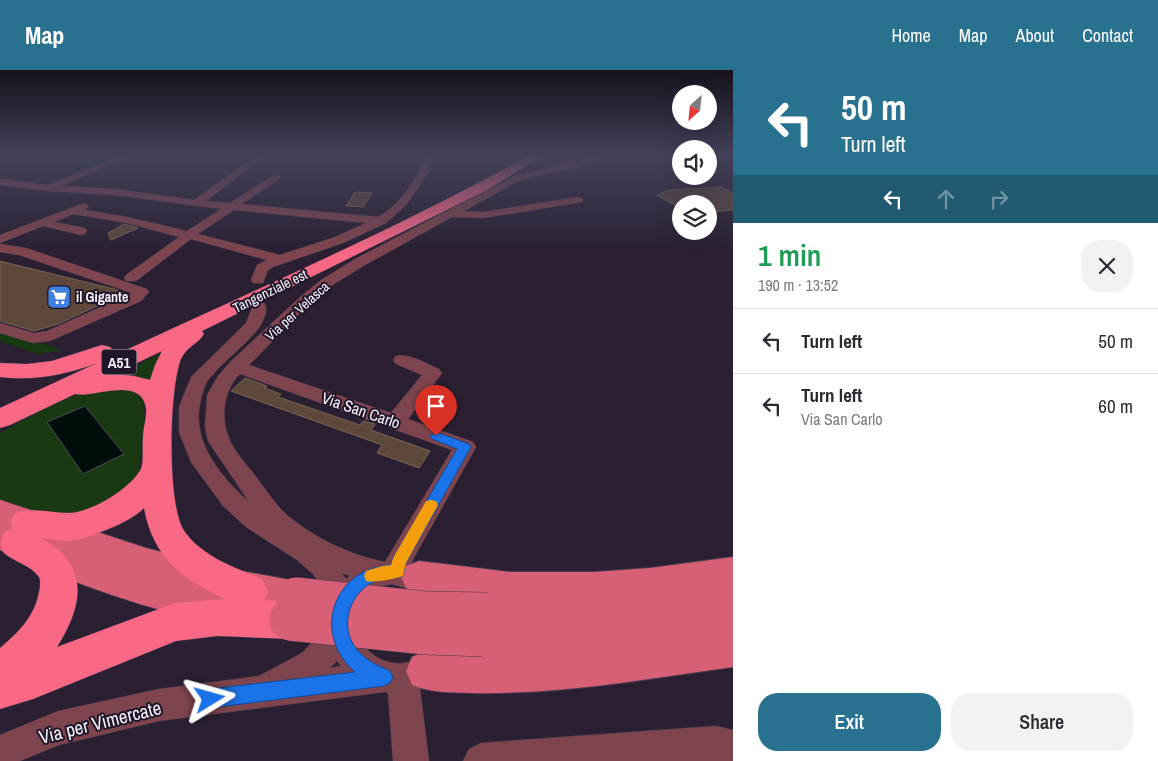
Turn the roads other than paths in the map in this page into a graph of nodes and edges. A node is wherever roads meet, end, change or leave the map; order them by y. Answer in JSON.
{"nodes":[{"id":1,"x":52,"y":188,"type":"edge"},
{"id":2,"x":216,"y":188,"type":"edge"},
{"id":3,"x":260,"y":188,"type":"edge"},
{"id":4,"x":412,"y":188,"type":"edge"},
{"id":5,"x":471,"y":188,"type":"edge"},
{"id":6,"x":478,"y":188,"type":"edge"},
{"id":7,"x":498,"y":188,"type":"edge"},
{"id":8,"x":115,"y":192,"type":"junction"},
{"id":9,"x":578,"y":200,"type":"dead end"},
{"id":10,"x":196,"y":203,"type":"junction"},
{"id":11,"x":233,"y":207,"type":"junction"},
{"id":12,"x":74,"y":211,"type":"junction"},
{"id":13,"x":449,"y":214,"type":"junction"},
{"id":14,"x":43,"y":222,"type":"junction"},
{"id":15,"x":360,"y":225,"type":"junction"},
{"id":16,"x":0,"y":227,"type":"edge"},
{"id":17,"x":81,"y":231,"type":"dead end"},
{"id":18,"x":20,"y":232,"type":"junction"},
{"id":19,"x":189,"y":235,"type":"junction"},
{"id":20,"x":0,"y":239,"type":"edge"},
{"id":21,"x":0,"y":248,"type":"edge"},
{"id":22,"x":0,"y":254,"type":"edge"},
{"id":23,"x":278,"y":259,"type":"junction"},
{"id":24,"x":72,"y":277,"type":"dead end"},
{"id":25,"x":131,"y":278,"type":"dead end"},
{"id":26,"x":258,"y":280,"type":"dead end"},
{"id":27,"x":249,"y":306,"type":"junction"},
{"id":28,"x":0,"y":328,"type":"edge"},
{"id":29,"x":158,"y":333,"type":"junction"},
{"id":30,"x":402,"y":360,"type":"dead end"},
{"id":31,"x":236,"y":366,"type":"junction"},
{"id":32,"x":0,"y":370,"type":"edge"},
{"id":33,"x":440,"y":381,"type":"dead end"},
{"id":34,"x":0,"y":405,"type":"edge"},
{"id":35,"x":159,"y":407,"type":"junction"},
{"id":36,"x":0,"y":419,"type":"edge"},
{"id":37,"x":0,"y":423,"type":"edge"},
{"id":38,"x":401,"y":424,"type":"junction"},
{"id":39,"x":230,"y":458,"type":"junction"},
{"id":40,"x":156,"y":472,"type":"junction"},
{"id":41,"x":226,"y":495,"type":"junction"},
{"id":42,"x":11,"y":528,"type":"edge"},
{"id":43,"x":279,"y":534,"type":"junction"},
{"id":44,"x":320,"y":550,"type":"junction"},
{"id":45,"x":733,"y":572,"type":"edge"},
{"id":46,"x":399,"y":574,"type":"junction"},
{"id":47,"x":249,"y":591,"type":"junction"},
{"id":48,"x":733,"y":598,"type":"edge"},
{"id":49,"x":293,"y":609,"type":"junction"},
{"id":50,"x":339,"y":620,"type":"junction"},
{"id":51,"x":733,"y":622,"type":"edge"},
{"id":52,"x":485,"y":624,"type":"junction"},
{"id":53,"x":733,"y":646,"type":"edge"},
{"id":54,"x":0,"y":675,"type":"edge"},
{"id":55,"x":404,"y":675,"type":"junction"},
{"id":56,"x":0,"y":686,"type":"edge"},
{"id":57,"x":261,"y":692,"type":"junction"},
{"id":58,"x":733,"y":747,"type":"edge"},
{"id":59,"x":0,"y":752,"type":"edge"},
{"id":60,"x":411,"y":761,"type":"edge"},
{"id":61,"x":481,"y":761,"type":"edge"}],
"edges":[{"from":1,"to":8,"type":"street"},
{"from":2,"to":10,"type":"street"},
{"from":3,"to":11,"type":"street"},
{"from":4,"to":15,"type":"street"},
{"from":5,"to":29,"type":"highway","name":"Tangenziale est","number":"A51"},
{"from":6,"to":27,"type":"highway","name":"Tangenziale est","number":"A51"},
{"from":7,"to":13,"type":"street","name":"Via per Velasca"},
{"from":8,"to":10,"type":"street"},
{"from":8,"to":12,"type":"street"},
{"from":9,"to":13,"type":"street"},
{"from":10,"to":11,"type":"street"},
{"from":11,"to":15,"type":"street"},
{"from":11,"to":19,"type":"street"},
{"from":12,"to":14,"type":"street"},
{"from":12,"to":19,"type":"street"},
{"from":13,"to":31,"type":"street","name":"Via per Velasca"},
{"from":14,"to":17,"type":"street"},
{"from":14,"to":18,"type":"street"},
{"from":15,"to":23,"type":"street"},
{"from":16,"to":18,"type":"street"},
{"from":18,"to":20,"type":"street"},
{"from":19,"to":23,"type":"street"},
{"from":19,"to":25,"type":"street"},
{"from":21,"to":28,"type":"street"},
{"from":22,"to":24,"type":"street"},
{"from":23,"to":26,"type":"street"},
{"from":27,"to":35,"type":"highway"},
{"from":27,"to":36,"type":"highway","name":"Tangenziale est","number":"A51"},
{"from":27,"to":41,"type":"street"},
{"from":29,"to":32,"type":"highway"},
{"from":29,"to":34,"type":"highway","name":"Tangenziale est","number":"A51"},
{"from":30,"to":38,"type":"street"},
{"from":31,"to":38,"type":"street","name":"Via San Carlo"},
{"from":31,"to":39,"type":"street","name":"Via per Velasca"},
{"from":33,"to":38,"type":"street"},
{"from":35,"to":37,"type":"highway"},
{"from":35,"to":40,"type":"highway"},
{"from":38,"to":46,"type":"street","name":"Via San Carlo"},
{"from":39,"to":41,"type":"street"},
{"from":39,"to":44,"type":"street","name":"Via per Velasca"},
{"from":40,"to":42,"type":"highway"},
{"from":40,"to":47,"type":"highway"},
{"from":41,"to":43,"type":"street"},
{"from":42,"to":47,"type":"main road"},
{"from":42,"to":49,"type":"main road"},
{"from":42,"to":54,"type":"highway"},
{"from":43,"to":44,"type":"street","name":"Via per Velasca"},
{"from":43,"to":50,"type":"street"},
{"from":44,"to":46,"type":"street","name":"Via per Velasca"},
{"from":45,"to":46,"type":"main road"},
{"from":46,"to":50,"type":"street"},
{"from":46,"to":55,"type":"street"},
{"from":47,"to":49,"type":"main road"},
{"from":48,"to":52,"type":"main road"},
{"from":49,"to":52,"type":"main road","bridge":true},
{"from":49,"to":56,"type":"highway"},
{"from":50,"to":55,"type":"street"},
{"from":50,"to":57,"type":"street","name":"Via per Vimercate"},
{"from":51,"to":52,"type":"main road"},
{"from":53,"to":55,"type":"main road"},
{"from":55,"to":57,"type":"street","name":"Via per Vimercate"},
{"from":55,"to":60,"type":"street"},
{"from":57,"to":59,"type":"street","name":"Via per Vimercate"},
{"from":58,"to":61,"type":"street"}]}
